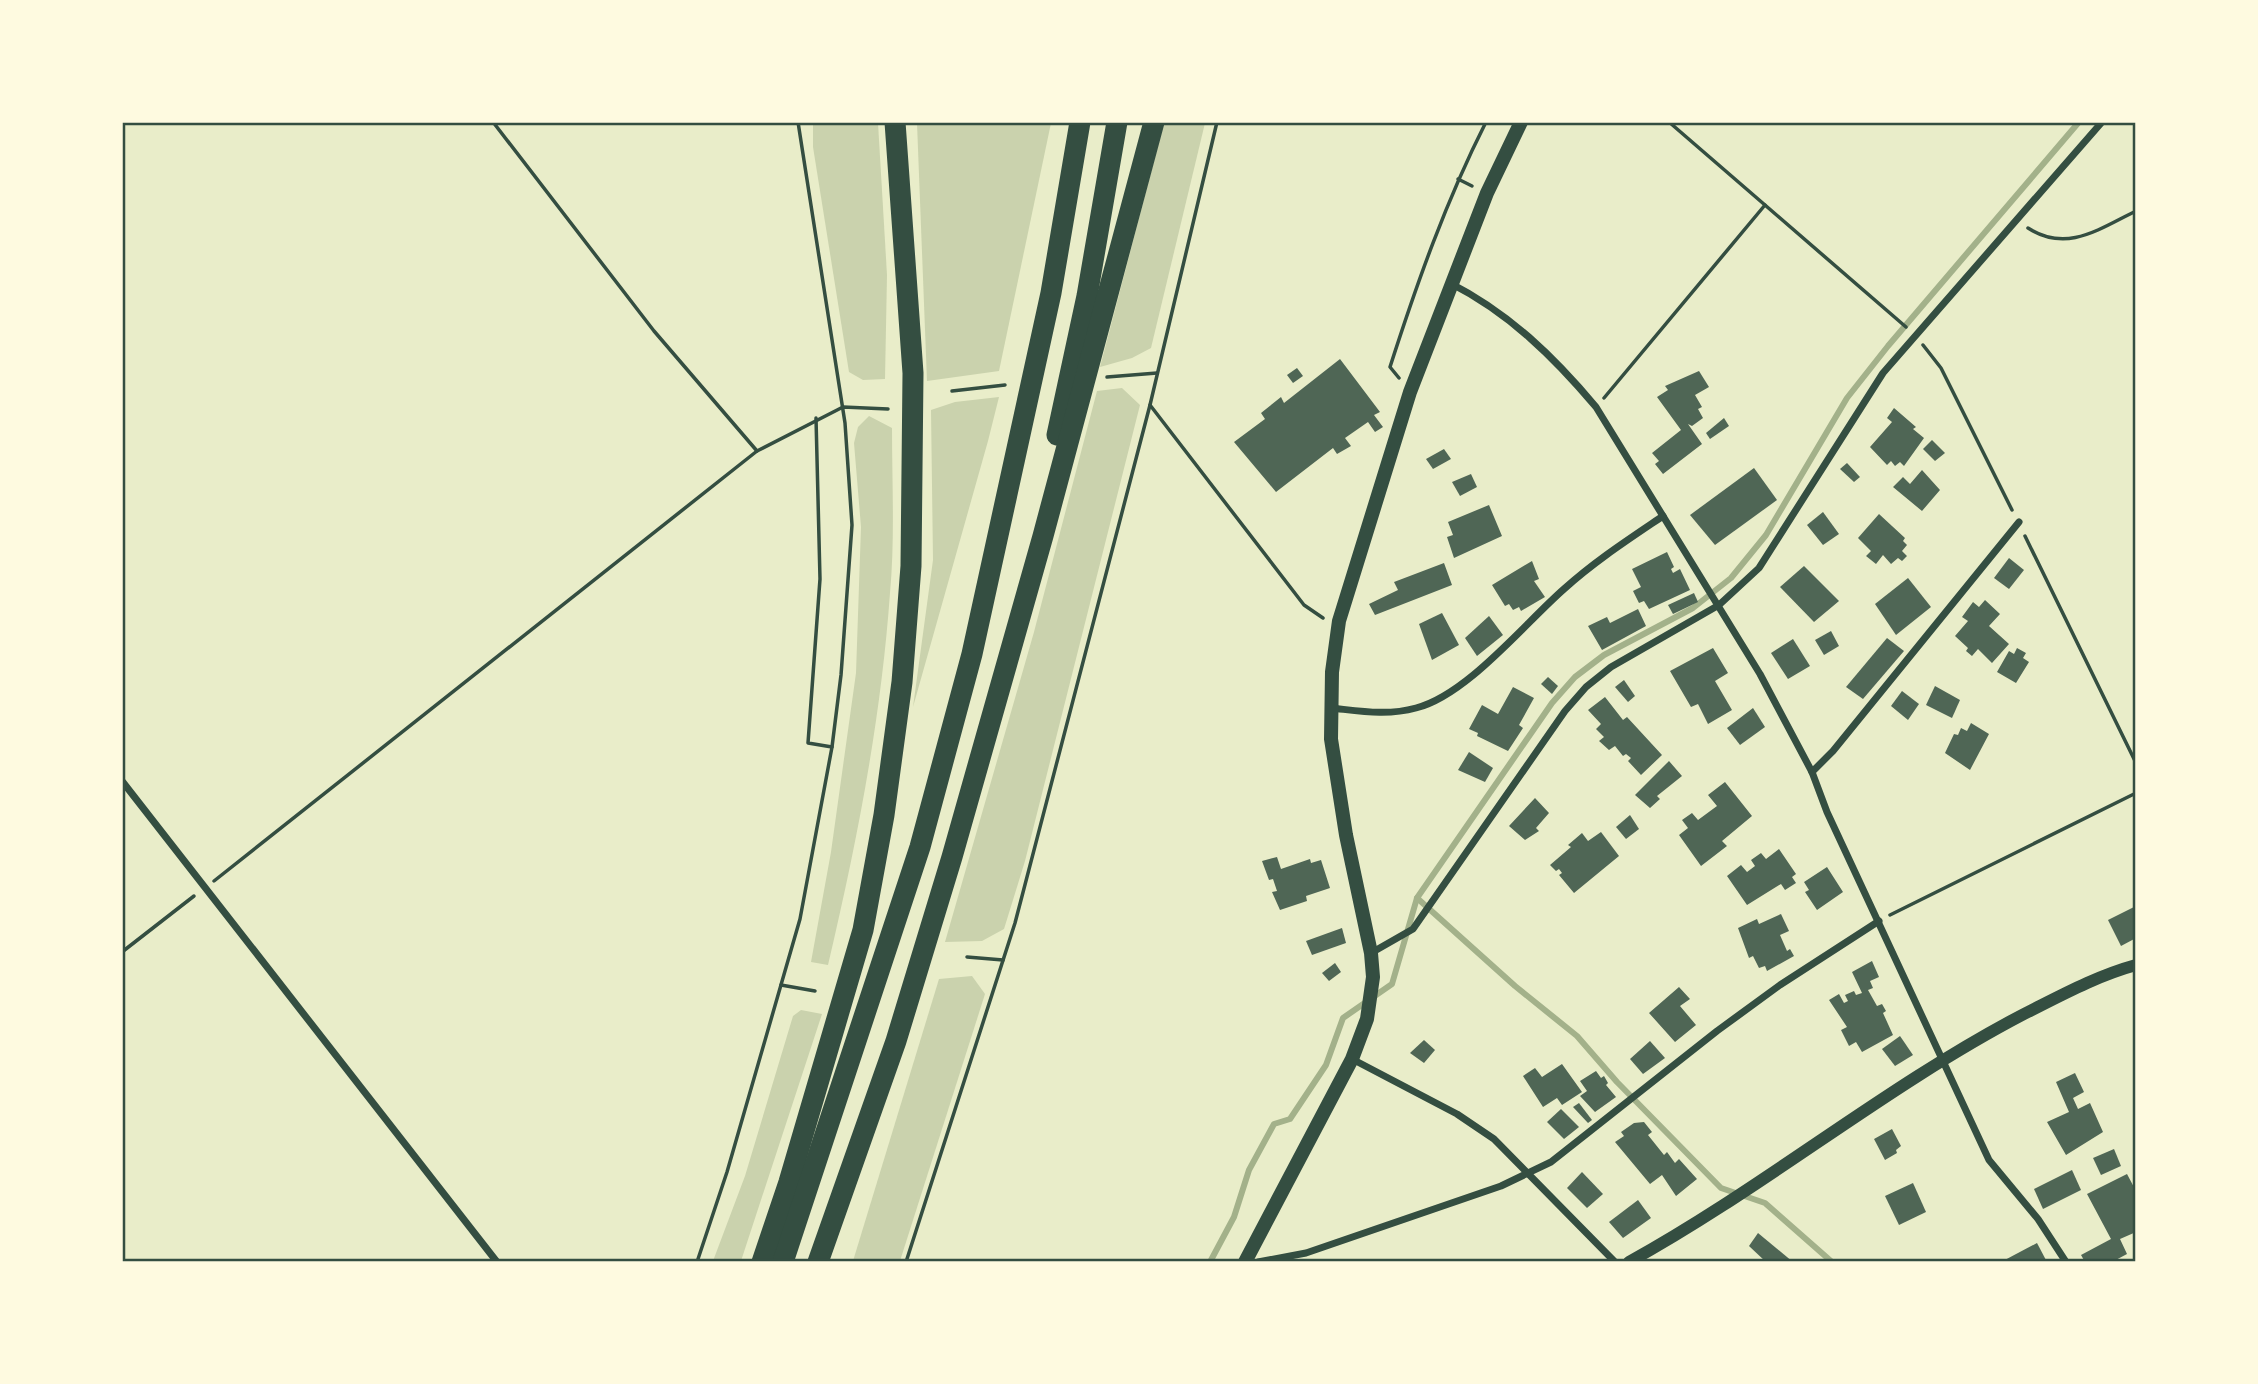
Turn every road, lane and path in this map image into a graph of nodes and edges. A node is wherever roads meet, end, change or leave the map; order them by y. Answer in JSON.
{"nodes":[{"id":1,"x":493,"y":122,"type":"edge"},
{"id":2,"x":799,"y":122,"type":"edge"},
{"id":3,"x":895,"y":122,"type":"edge"},
{"id":4,"x":1080,"y":122,"type":"edge"},
{"id":5,"x":1116,"y":122,"type":"edge"},
{"id":6,"x":1154,"y":122,"type":"edge"},
{"id":7,"x":1217,"y":122,"type":"edge"},
{"id":8,"x":1486,"y":122,"type":"edge"},
{"id":9,"x":1521,"y":122,"type":"edge"},
{"id":10,"x":1669,"y":122,"type":"edge"},
{"id":11,"x":2102,"y":122,"type":"edge"},
{"id":12,"x":1765,"y":205,"type":"junction"},
{"id":13,"x":2136,"y":211,"type":"edge"},
{"id":14,"x":2018,"y":221,"type":"junction"},
{"id":15,"x":1450,"y":283,"type":"junction"},
{"id":16,"x":1917,"y":336,"type":"junction"},
{"id":17,"x":1157,"y":373,"type":"junction"},
{"id":18,"x":1107,"y":377,"type":"dead end"},
{"id":19,"x":1005,"y":385,"type":"dead end"},
{"id":20,"x":952,"y":391,"type":"dead end"},
{"id":21,"x":1410,"y":392,"type":"junction"},
{"id":22,"x":1150,"y":405,"type":"junction"},
{"id":23,"x":843,"y":407,"type":"junction"},
{"id":24,"x":1596,"y":407,"type":"junction"},
{"id":25,"x":888,"y":409,"type":"dead end"},
{"id":26,"x":816,"y":418,"type":"junction"},
{"id":27,"x":757,"y":452,"type":"junction"},
{"id":28,"x":1663,"y":516,"type":"junction"},
{"id":29,"x":2019,"y":522,"type":"junction"},
{"id":30,"x":1719,"y":605,"type":"junction"},
{"id":31,"x":1339,"y":621,"type":"junction"},
{"id":32,"x":1001,"y":680,"type":"junction"},
{"id":33,"x":1331,"y":708,"type":"junction"},
{"id":34,"x":832,"y":747,"type":"junction"},
{"id":35,"x":2136,"y":763,"type":"edge"},
{"id":36,"x":1812,"y":772,"type":"junction"},
{"id":37,"x":122,"y":781,"type":"edge"},
{"id":38,"x":2136,"y":793,"type":"edge"},
{"id":39,"x":206,"y":887,"type":"junction"},
{"id":40,"x":1879,"y":921,"type":"junction"},
{"id":41,"x":122,"y":952,"type":"edge"},
{"id":42,"x":1371,"y":953,"type":"junction"},
{"id":43,"x":967,"y":957,"type":"dead end"},
{"id":44,"x":1003,"y":960,"type":"junction"},
{"id":45,"x":2136,"y":965,"type":"edge"},
{"id":46,"x":781,"y":985,"type":"junction"},
{"id":47,"x":815,"y":991,"type":"dead end"},
{"id":48,"x":1352,"y":1059,"type":"junction"},
{"id":49,"x":1942,"y":1060,"type":"junction"},
{"id":50,"x":1528,"y":1172,"type":"junction"},
{"id":51,"x":497,"y":1262,"type":"edge"},
{"id":52,"x":697,"y":1262,"type":"edge"},
{"id":53,"x":762,"y":1262,"type":"edge"},
{"id":54,"x":783,"y":1262,"type":"edge"},
{"id":55,"x":818,"y":1262,"type":"edge"},
{"id":56,"x":906,"y":1262,"type":"edge"},
{"id":57,"x":1245,"y":1262,"type":"edge"},
{"id":58,"x":1258,"y":1262,"type":"edge"},
{"id":59,"x":1615,"y":1262,"type":"edge"},
{"id":60,"x":1629,"y":1262,"type":"edge"},
{"id":61,"x":2066,"y":1262,"type":"edge"}],
"edges":[{"from":1,"to":27,"type":"path"},
{"from":2,"to":23,"type":"path"},
{"from":3,"to":53,"type":"highway"},
{"from":4,"to":54,"type":"highway"},
{"from":5,"to":32,"type":"highway"},
{"from":6,"to":32,"type":"highway"},
{"from":7,"to":17,"type":"path"},
{"from":8,"to":21,"type":"path"},
{"from":9,"to":15,"type":"main road"},
{"from":10,"to":12,"type":"path"},
{"from":11,"to":14,"type":"street"},
{"from":12,"to":16,"type":"path"},
{"from":12,"to":24,"type":"path"},
{"from":13,"to":14,"type":"path"},
{"from":14,"to":16,"type":"street"},
{"from":15,"to":21,"type":"main road"},
{"from":15,"to":24,"type":"street"},
{"from":16,"to":29,"type":"path"},
{"from":16,"to":30,"type":"street"},
{"from":17,"to":18,"type":"path"},
{"from":17,"to":22,"type":"path"},
{"from":19,"to":20,"type":"path"},
{"from":21,"to":31,"type":"main road"},
{"from":22,"to":31,"type":"path"},
{"from":22,"to":44,"type":"path"},
{"from":23,"to":25,"type":"path"},
{"from":23,"to":26,"type":"path"},
{"from":23,"to":34,"type":"path"},
{"from":24,"to":28,"type":"street"},
{"from":26,"to":27,"type":"path"},
{"from":26,"to":34,"type":"path"},
{"from":27,"to":39,"type":"path"},
{"from":28,"to":30,"type":"street"},
{"from":28,"to":33,"type":"street"},
{"from":29,"to":35,"type":"path"},
{"from":29,"to":36,"type":"street"},
{"from":30,"to":36,"type":"street"},
{"from":30,"to":42,"type":"street"},
{"from":31,"to":33,"type":"main road"},
{"from":32,"to":55,"type":"highway"},
{"from":33,"to":42,"type":"main road"},
{"from":34,"to":46,"type":"path"},
{"from":36,"to":40,"type":"street"},
{"from":37,"to":39,"type":"street"},
{"from":38,"to":40,"type":"path"},
{"from":39,"to":41,"type":"path"},
{"from":39,"to":51,"type":"street"},
{"from":40,"to":49,"type":"street"},
{"from":40,"to":50,"type":"street"},
{"from":42,"to":48,"type":"main road"},
{"from":43,"to":44,"type":"path"},
{"from":44,"to":56,"type":"path"},
{"from":45,"to":49,"type":"street"},
{"from":46,"to":47,"type":"path"},
{"from":46,"to":52,"type":"path"},
{"from":48,"to":50,"type":"street"},
{"from":48,"to":57,"type":"main road"},
{"from":49,"to":60,"type":"street"},
{"from":49,"to":61,"type":"street"},
{"from":50,"to":58,"type":"street"},
{"from":50,"to":59,"type":"street"}]}
